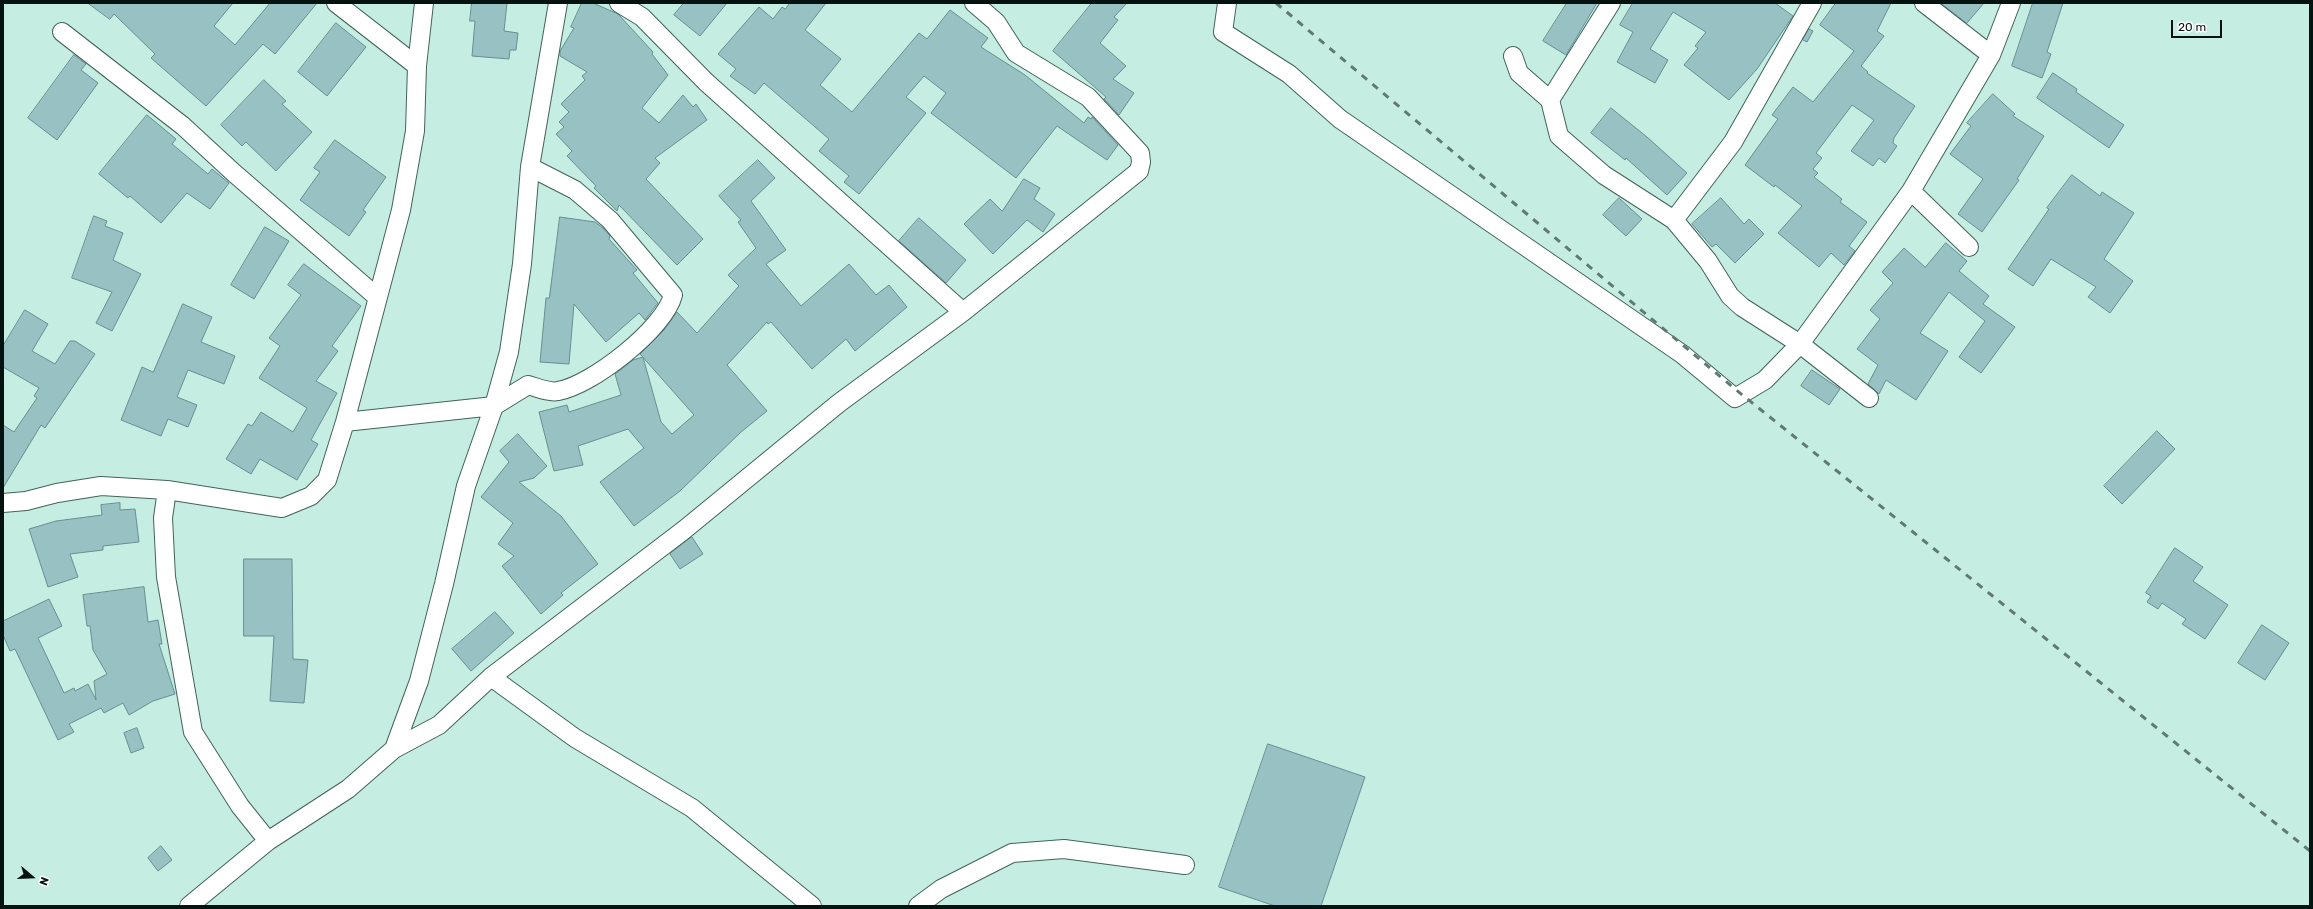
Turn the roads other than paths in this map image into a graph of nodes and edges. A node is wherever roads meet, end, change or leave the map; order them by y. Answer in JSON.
{"nodes":[{"id":1,"x":336,"y":3,"type":"edge"},
{"id":2,"x":424,"y":3,"type":"edge"},
{"id":3,"x":558,"y":3,"type":"edge"},
{"id":4,"x":619,"y":3,"type":"edge"},
{"id":5,"x":974,"y":3,"type":"edge"},
{"id":6,"x":1227,"y":3,"type":"edge"},
{"id":7,"x":1611,"y":3,"type":"edge"},
{"id":8,"x":1812,"y":3,"type":"edge"},
{"id":9,"x":1924,"y":3,"type":"edge"},
{"id":10,"x":2011,"y":3,"type":"edge"},
{"id":11,"x":62,"y":32,"type":"dead end"},
{"id":12,"x":1991,"y":55,"type":"junction"},
{"id":13,"x":1513,"y":56,"type":"dead end"},
{"id":14,"x":417,"y":66,"type":"junction"},
{"id":15,"x":1550,"y":100,"type":"junction"},
{"id":16,"x":530,"y":167,"type":"junction"},
{"id":17,"x":1911,"y":191,"type":"junction"},
{"id":18,"x":1674,"y":220,"type":"junction"},
{"id":19,"x":1969,"y":247,"type":"dead end"},
{"id":20,"x":377,"y":297,"type":"junction"},
{"id":21,"x":963,"y":312,"type":"junction"},
{"id":22,"x":1800,"y":344,"type":"junction"},
{"id":23,"x":1869,"y":398,"type":"dead end"},
{"id":24,"x":494,"y":406,"type":"junction"},
{"id":25,"x":346,"y":422,"type":"junction"},
{"id":26,"x":167,"y":490,"type":"junction"},
{"id":27,"x":3,"y":503,"type":"edge"},
{"id":28,"x":491,"y":677,"type":"junction"},
{"id":29,"x":394,"y":749,"type":"junction"},
{"id":30,"x":268,"y":841,"type":"junction"},
{"id":31,"x":1185,"y":865,"type":"dead end"},
{"id":32,"x":189,"y":906,"type":"edge"},
{"id":33,"x":812,"y":906,"type":"edge"},
{"id":34,"x":918,"y":906,"type":"edge"}],
"edges":[{"from":1,"to":14,"type":"street"},
{"from":2,"to":14,"type":"street"},
{"from":3,"to":16,"type":"street"},
{"from":4,"to":21,"type":"street"},
{"from":5,"to":21,"type":"street"},
{"from":6,"to":22,"type":"street"},
{"from":7,"to":15,"type":"street"},
{"from":8,"to":18,"type":"street"},
{"from":9,"to":12,"type":"street"},
{"from":10,"to":12,"type":"street"},
{"from":11,"to":20,"type":"street"},
{"from":12,"to":17,"type":"street"},
{"from":13,"to":15,"type":"street"},
{"from":14,"to":20,"type":"street"},
{"from":15,"to":18,"type":"street"},
{"from":16,"to":24,"type":"street"},
{"from":16,"to":24,"type":"street"},
{"from":17,"to":19,"type":"street"},
{"from":17,"to":22,"type":"street"},
{"from":18,"to":22,"type":"street"},
{"from":20,"to":25,"type":"street"},
{"from":21,"to":28,"type":"street"},
{"from":22,"to":23,"type":"street"},
{"from":24,"to":25,"type":"street"},
{"from":24,"to":29,"type":"street"},
{"from":25,"to":26,"type":"street"},
{"from":26,"to":27,"type":"street"},
{"from":26,"to":30,"type":"street"},
{"from":28,"to":29,"type":"street"},
{"from":28,"to":33,"type":"street"},
{"from":29,"to":30,"type":"street"},
{"from":30,"to":32,"type":"street"},
{"from":31,"to":34,"type":"street"}]}
